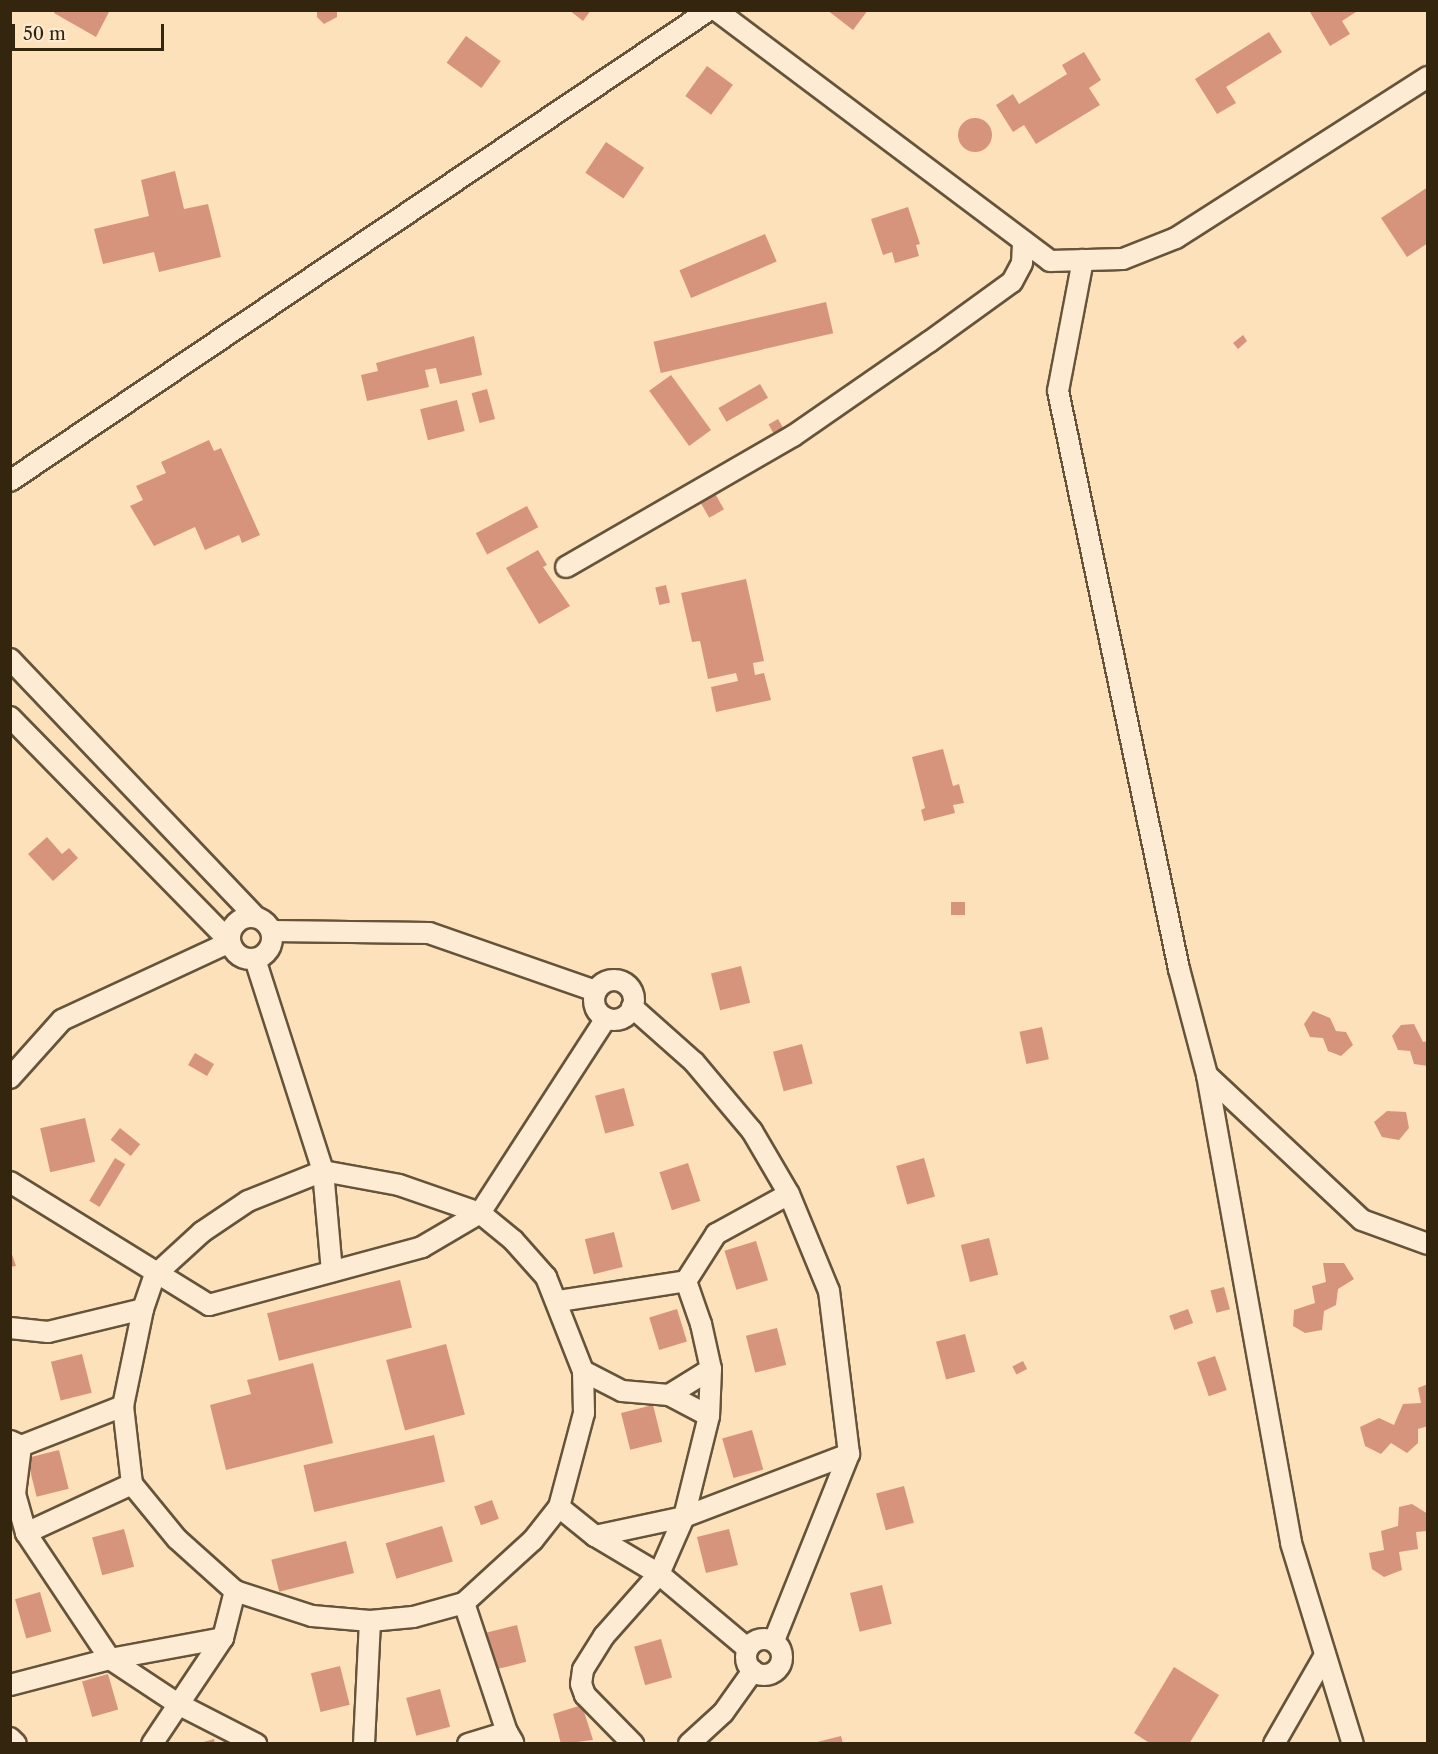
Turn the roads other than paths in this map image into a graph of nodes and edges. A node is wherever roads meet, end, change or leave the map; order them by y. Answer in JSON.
{"nodes":[{"id":1,"x":709,"y":10,"type":"edge"},
{"id":2,"x":716,"y":10,"type":"edge"},
{"id":3,"x":1428,"y":77,"type":"edge"},
{"id":4,"x":1023,"y":241,"type":"junction"},
{"id":5,"x":1083,"y":260,"type":"junction"},
{"id":6,"x":10,"y":481,"type":"edge"},
{"id":7,"x":566,"y":567,"type":"dead end"},
{"id":8,"x":10,"y":659,"type":"edge"},
{"id":9,"x":10,"y":717,"type":"edge"},
{"id":10,"x":256,"y":917,"type":"junction"},
{"id":11,"x":272,"y":931,"type":"junction"},
{"id":12,"x":230,"y":942,"type":"junction"},
{"id":13,"x":255,"y":959,"type":"junction"},
{"id":14,"x":596,"y":991,"type":"junction"},
{"id":15,"x":632,"y":1007,"type":"junction"},
{"id":16,"x":606,"y":1018,"type":"junction"},
{"id":17,"x":1207,"y":1075,"type":"junction"},
{"id":18,"x":10,"y":1078,"type":"edge"},
{"id":19,"x":323,"y":1171,"type":"junction"},
{"id":20,"x":10,"y":1182,"type":"edge"},
{"id":21,"x":789,"y":1194,"type":"junction"},
{"id":22,"x":480,"y":1213,"type":"junction"},
{"id":23,"x":1428,"y":1244,"type":"edge"},
{"id":24,"x":332,"y":1272,"type":"junction"},
{"id":25,"x":155,"y":1275,"type":"junction"},
{"id":26,"x":686,"y":1281,"type":"junction"},
{"id":27,"x":559,"y":1301,"type":"junction"},
{"id":28,"x":143,"y":1309,"type":"junction"},
{"id":29,"x":10,"y":1328,"type":"edge"},
{"id":30,"x":711,"y":1369,"type":"junction"},
{"id":31,"x":583,"y":1371,"type":"junction"},
{"id":32,"x":669,"y":1395,"type":"junction"},
{"id":33,"x":123,"y":1406,"type":"junction"},
{"id":34,"x":709,"y":1416,"type":"junction"},
{"id":35,"x":16,"y":1443,"type":"edge"},
{"id":36,"x":849,"y":1454,"type":"junction"},
{"id":37,"x":132,"y":1484,"type":"junction"},
{"id":38,"x":13,"y":1495,"type":"edge"},
{"id":39,"x":559,"y":1507,"type":"junction"},
{"id":40,"x":684,"y":1517,"type":"junction"},
{"id":41,"x":26,"y":1533,"type":"junction"},
{"id":42,"x":595,"y":1536,"type":"junction"},
{"id":43,"x":659,"y":1574,"type":"junction"},
{"id":44,"x":235,"y":1591,"type":"junction"},
{"id":45,"x":464,"y":1603,"type":"junction"},
{"id":46,"x":370,"y":1621,"type":"junction"},
{"id":47,"x":223,"y":1638,"type":"junction"},
{"id":48,"x":774,"y":1641,"type":"junction"},
{"id":49,"x":748,"y":1649,"type":"junction"},
{"id":50,"x":1324,"y":1657,"type":"junction"},
{"id":51,"x":110,"y":1659,"type":"junction"},
{"id":52,"x":753,"y":1671,"type":"junction"},
{"id":53,"x":10,"y":1685,"type":"edge"},
{"id":54,"x":178,"y":1704,"type":"junction"},
{"id":55,"x":10,"y":1738,"type":"edge"},
{"id":56,"x":510,"y":1738,"type":"edge"},
{"id":57,"x":16,"y":1743,"type":"edge"},
{"id":58,"x":152,"y":1743,"type":"edge"},
{"id":59,"x":256,"y":1743,"type":"edge"},
{"id":60,"x":364,"y":1743,"type":"edge"},
{"id":61,"x":468,"y":1743,"type":"edge"},
{"id":62,"x":633,"y":1743,"type":"edge"},
{"id":63,"x":689,"y":1743,"type":"edge"},
{"id":64,"x":1274,"y":1743,"type":"edge"},
{"id":65,"x":1353,"y":1743,"type":"edge"}],
"edges":[{"from":1,"to":6,"type":"street"},
{"from":2,"to":4,"type":"street"},
{"from":3,"to":5,"type":"street"},
{"from":4,"to":5,"type":"street"},
{"from":4,"to":7,"type":"street"},
{"from":5,"to":17,"type":"street"},
{"from":8,"to":10,"type":"street"},
{"from":9,"to":12,"type":"street"},
{"from":10,"to":11,"type":"street"},
{"from":10,"to":12,"type":"street"},
{"from":11,"to":13,"type":"street"},
{"from":11,"to":14,"type":"street"},
{"from":12,"to":13,"type":"street"},
{"from":12,"to":18,"type":"street"},
{"from":13,"to":19,"type":"street"},
{"from":14,"to":15,"type":"street"},
{"from":14,"to":16,"type":"street"},
{"from":15,"to":16,"type":"street"},
{"from":15,"to":21,"type":"street"},
{"from":16,"to":22,"type":"street"},
{"from":17,"to":23,"type":"street"},
{"from":17,"to":50,"type":"street"},
{"from":19,"to":22,"type":"street"},
{"from":19,"to":24,"type":"street"},
{"from":19,"to":25,"type":"street"},
{"from":20,"to":25,"type":"street"},
{"from":21,"to":26,"type":"street"},
{"from":21,"to":36,"type":"street"},
{"from":22,"to":24,"type":"street"},
{"from":22,"to":27,"type":"street"},
{"from":24,"to":25,"type":"street"},
{"from":25,"to":28,"type":"street"},
{"from":26,"to":27,"type":"street"},
{"from":26,"to":30,"type":"street"},
{"from":27,"to":31,"type":"street"},
{"from":28,"to":29,"type":"street"},
{"from":28,"to":33,"type":"street"},
{"from":30,"to":32,"type":"street"},
{"from":30,"to":34,"type":"street"},
{"from":31,"to":32,"type":"street"},
{"from":31,"to":39,"type":"street"},
{"from":32,"to":34,"type":"street"},
{"from":33,"to":35,"type":"street"},
{"from":33,"to":37,"type":"street"},
{"from":34,"to":40,"type":"street"},
{"from":35,"to":38,"type":"street"},
{"from":36,"to":40,"type":"street"},
{"from":36,"to":48,"type":"street"},
{"from":37,"to":41,"type":"street"},
{"from":37,"to":44,"type":"street"},
{"from":38,"to":41,"type":"street"},
{"from":39,"to":42,"type":"street"},
{"from":39,"to":45,"type":"street"},
{"from":40,"to":42,"type":"street"},
{"from":40,"to":43,"type":"street"},
{"from":41,"to":51,"type":"street"},
{"from":42,"to":43,"type":"street"},
{"from":43,"to":49,"type":"street"},
{"from":43,"to":62,"type":"street"},
{"from":44,"to":46,"type":"street"},
{"from":44,"to":47,"type":"street"},
{"from":45,"to":46,"type":"street"},
{"from":45,"to":56,"type":"street"},
{"from":46,"to":60,"type":"street"},
{"from":47,"to":51,"type":"street"},
{"from":47,"to":54,"type":"street"},
{"from":48,"to":49,"type":"street"},
{"from":48,"to":52,"type":"street"},
{"from":49,"to":52,"type":"street"},
{"from":50,"to":64,"type":"street"},
{"from":50,"to":65,"type":"street"},
{"from":51,"to":53,"type":"street"},
{"from":51,"to":54,"type":"street"},
{"from":52,"to":63,"type":"street"},
{"from":54,"to":58,"type":"street"},
{"from":54,"to":59,"type":"street"},
{"from":55,"to":57,"type":"street"},
{"from":56,"to":61,"type":"street"}]}
